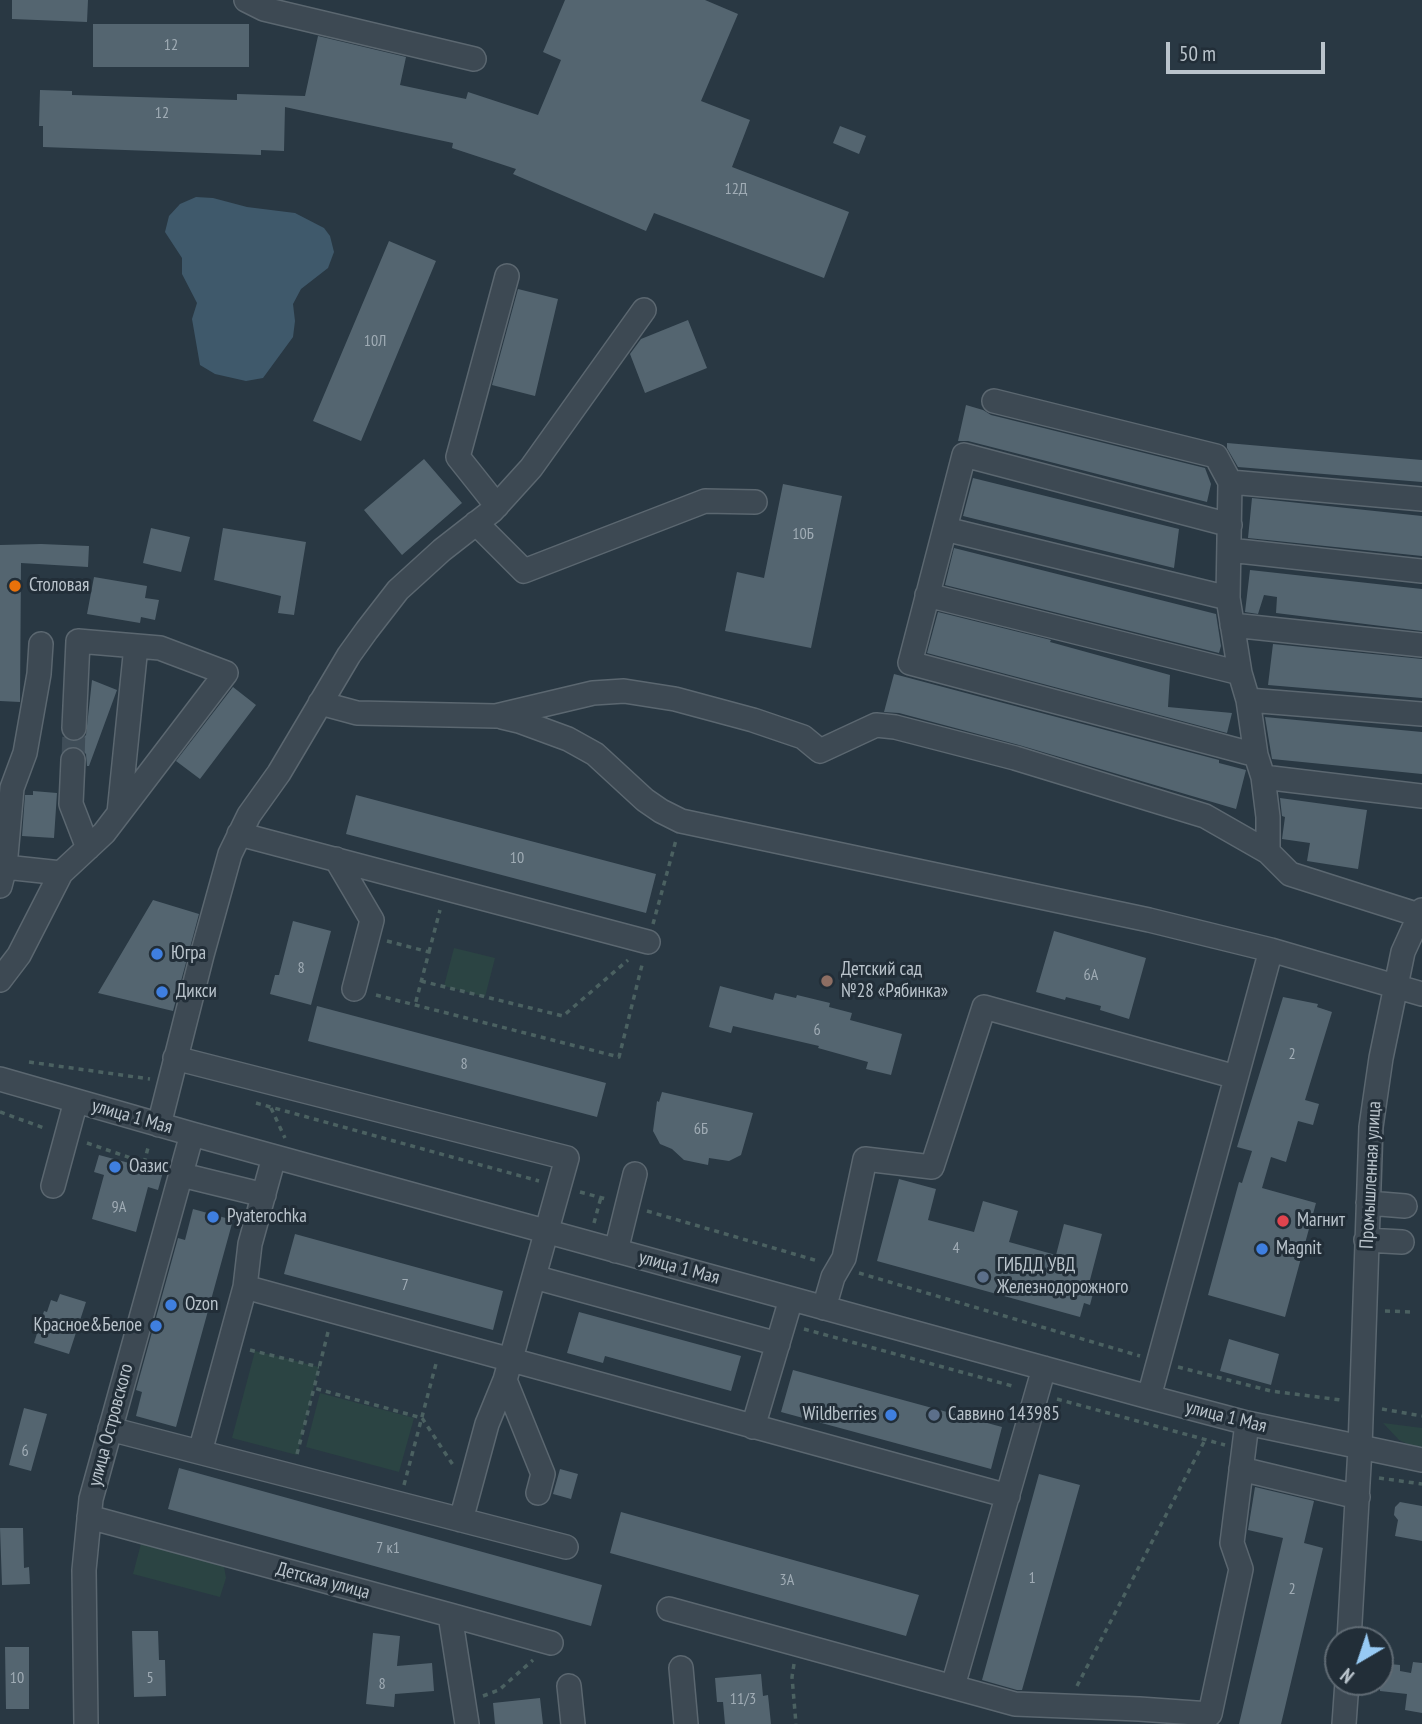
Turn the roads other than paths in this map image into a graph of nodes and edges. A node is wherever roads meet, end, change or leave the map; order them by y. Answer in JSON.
{"nodes":[{"id":1,"x":246,"y":0,"type":"edge"},
{"id":2,"x":474,"y":59,"type":"dead end"},
{"id":3,"x":507,"y":276,"type":"dead end"},
{"id":4,"x":644,"y":310,"type":"dead end"},
{"id":5,"x":994,"y":401,"type":"dead end"},
{"id":6,"x":1230,"y":482,"type":"junction"},
{"id":7,"x":1422,"y":499,"type":"edge"},
{"id":8,"x":755,"y":502,"type":"dead end"},
{"id":9,"x":496,"y":506,"type":"junction"},
{"id":10,"x":476,"y":523,"type":"junction"},
{"id":11,"x":1230,"y":525,"type":"junction"},
{"id":12,"x":945,"y":529,"type":"junction"},
{"id":13,"x":1230,"y":550,"type":"junction"},
{"id":14,"x":1422,"y":571,"type":"edge"},
{"id":15,"x":927,"y":596,"type":"junction"},
{"id":16,"x":1228,"y":598,"type":"junction"},
{"id":17,"x":1232,"y":625,"type":"junction"},
{"id":18,"x":41,"y":644,"type":"dead end"},
{"id":19,"x":1422,"y":645,"type":"edge"},
{"id":20,"x":136,"y":646,"type":"junction"},
{"id":21,"x":1240,"y":673,"type":"junction"},
{"id":22,"x":1248,"y":700,"type":"junction"},
{"id":23,"x":320,"y":703,"type":"junction"},
{"id":24,"x":1422,"y":714,"type":"edge"},
{"id":25,"x":496,"y":716,"type":"junction"},
{"id":26,"x":74,"y":728,"type":"tunnel mouth"},
{"id":27,"x":1256,"y":755,"type":"junction"},
{"id":28,"x":73,"y":760,"type":"tunnel mouth"},
{"id":29,"x":1263,"y":777,"type":"junction"},
{"id":30,"x":1422,"y":796,"type":"edge"},
{"id":31,"x":119,"y":813,"type":"junction"},
{"id":32,"x":239,"y":834,"type":"junction"},
{"id":33,"x":88,"y":848,"type":"junction"},
{"id":34,"x":1268,"y":852,"type":"junction"},
{"id":35,"x":336,"y":859,"type":"junction"},
{"id":36,"x":61,"y":873,"type":"junction"},
{"id":37,"x":2,"y":876,"type":"edge"},
{"id":38,"x":1420,"y":912,"type":"edge"},
{"id":39,"x":648,"y":942,"type":"road end"},
{"id":40,"x":1271,"y":950,"type":"junction"},
{"id":41,"x":0,"y":980,"type":"edge"},
{"id":42,"x":1395,"y":988,"type":"junction"},
{"id":43,"x":354,"y":989,"type":"road end"},
{"id":44,"x":1422,"y":994,"type":"edge"},
{"id":45,"x":173,"y":1069,"type":"junction"},
{"id":46,"x":1236,"y":1077,"type":"junction"},
{"id":47,"x":0,"y":1079,"type":"edge"},
{"id":48,"x":76,"y":1101,"type":"junction"},
{"id":49,"x":159,"y":1125,"type":"junction"},
{"id":50,"x":192,"y":1135,"type":"junction"},
{"id":51,"x":274,"y":1157,"type":"junction"},
{"id":52,"x":635,"y":1174,"type":"dead end"},
{"id":53,"x":181,"y":1175,"type":"junction"},
{"id":54,"x":53,"y":1186,"type":"dead end"},
{"id":55,"x":264,"y":1195,"type":"junction"},
{"id":56,"x":1368,"y":1203,"type":"junction"},
{"id":57,"x":1405,"y":1206,"type":"dead end"},
{"id":58,"x":547,"y":1232,"type":"junction"},
{"id":59,"x":1366,"y":1240,"type":"junction"},
{"id":60,"x":1402,"y":1242,"type":"dead end"},
{"id":61,"x":616,"y":1251,"type":"junction"},
{"id":62,"x":534,"y":1277,"type":"junction"},
{"id":63,"x":245,"y":1287,"type":"junction"},
{"id":64,"x":791,"y":1299,"type":"junction"},
{"id":65,"x":824,"y":1308,"type":"junction"},
{"id":66,"x":781,"y":1334,"type":"junction"},
{"id":67,"x":1044,"y":1368,"type":"junction"},
{"id":68,"x":508,"y":1370,"type":"junction"},
{"id":69,"x":1149,"y":1397,"type":"junction"},
{"id":70,"x":1247,"y":1423,"type":"junction"},
{"id":71,"x":753,"y":1427,"type":"junction"},
{"id":72,"x":110,"y":1429,"type":"junction"},
{"id":73,"x":1360,"y":1448,"type":"junction"},
{"id":74,"x":200,"y":1452,"type":"junction"},
{"id":75,"x":1242,"y":1460,"type":"junction"},
{"id":76,"x":1422,"y":1460,"type":"edge"},
{"id":77,"x":1359,"y":1486,"type":"junction"},
{"id":78,"x":538,"y":1493,"type":"dead end"},
{"id":79,"x":1007,"y":1496,"type":"junction"},
{"id":80,"x":89,"y":1517,"type":"junction"},
{"id":81,"x":461,"y":1520,"type":"junction"},
{"id":82,"x":566,"y":1547,"type":"dead end"},
{"id":83,"x":670,"y":1609,"type":"dead end"},
{"id":84,"x":450,"y":1615,"type":"junction"},
{"id":85,"x":1350,"y":1626,"type":"edge"},
{"id":86,"x":551,"y":1643,"type":"road end"},
{"id":87,"x":681,"y":1668,"type":"dead end"},
{"id":88,"x":569,"y":1686,"type":"dead end"},
{"id":89,"x":953,"y":1686,"type":"junction"},
{"id":90,"x":1346,"y":1696,"type":"edge"},
{"id":91,"x":466,"y":1713,"type":"edge"},
{"id":92,"x":86,"y":1724,"type":"edge"},
{"id":93,"x":573,"y":1724,"type":"edge"},
{"id":94,"x":686,"y":1724,"type":"edge"},
{"id":95,"x":1344,"y":1724,"type":"edge"}],
"edges":[{"from":1,"to":2,"type":"street"},
{"from":3,"to":9,"type":"street"},
{"from":4,"to":9,"type":"street"},
{"from":5,"to":6,"type":"street"},
{"from":6,"to":7,"type":"street"},
{"from":6,"to":11,"type":"street"},
{"from":8,"to":10,"type":"street"},
{"from":9,"to":10,"type":"street"},
{"from":10,"to":23,"type":"street"},
{"from":11,"to":12,"type":"street"},
{"from":11,"to":13,"type":"street"},
{"from":12,"to":15,"type":"street"},
{"from":12,"to":16,"type":"street"},
{"from":13,"to":14,"type":"street"},
{"from":13,"to":16,"type":"street"},
{"from":15,"to":21,"type":"street"},
{"from":15,"to":27,"type":"street"},
{"from":16,"to":17,"type":"street"},
{"from":17,"to":19,"type":"street"},
{"from":17,"to":21,"type":"street"},
{"from":18,"to":37,"type":"street"},
{"from":20,"to":26,"type":"street"},
{"from":20,"to":31,"type":"street"},
{"from":20,"to":31,"type":"street"},
{"from":21,"to":22,"type":"street"},
{"from":22,"to":24,"type":"street"},
{"from":22,"to":27,"type":"street"},
{"from":23,"to":25,"type":"street"},
{"from":23,"to":32,"type":"street"},
{"from":25,"to":34,"type":"street"},
{"from":25,"to":40,"type":"street"},
{"from":27,"to":29,"type":"street"},
{"from":28,"to":33,"type":"street"},
{"from":29,"to":30,"type":"street"},
{"from":29,"to":34,"type":"street"},
{"from":31,"to":33,"type":"street"},
{"from":32,"to":35,"type":"street"},
{"from":32,"to":45,"type":"street"},
{"from":33,"to":36,"type":"street"},
{"from":34,"to":38,"type":"street"},
{"from":35,"to":39,"type":"street"},
{"from":35,"to":43,"type":"street"},
{"from":36,"to":37,"type":"street"},
{"from":36,"to":41,"type":"street"},
{"from":38,"to":42,"type":"street","name":"Промышленная улица"},
{"from":40,"to":42,"type":"street"},
{"from":40,"to":46,"type":"street"},
{"from":42,"to":44,"type":"street"},
{"from":42,"to":56,"type":"street","name":"Промышленная улица"},
{"from":45,"to":49,"type":"street"},
{"from":45,"to":58,"type":"street"},
{"from":46,"to":65,"type":"street"},
{"from":46,"to":69,"type":"street"},
{"from":47,"to":48,"type":"street","name":"улица 1 Мая"},
{"from":48,"to":49,"type":"street","name":"улица 1 Мая"},
{"from":48,"to":54,"type":"street"},
{"from":49,"to":50,"type":"street","name":"улица 1 Мая"},
{"from":50,"to":51,"type":"street","name":"улица 1 Мая"},
{"from":50,"to":53,"type":"street","name":"улица Островского"},
{"from":51,"to":55,"type":"street"},
{"from":51,"to":58,"type":"street","name":"улица 1 Мая"},
{"from":52,"to":61,"type":"street"},
{"from":53,"to":55,"type":"street"},
{"from":53,"to":72,"type":"street","name":"улица Островского"},
{"from":55,"to":63,"type":"street"},
{"from":56,"to":57,"type":"street"},
{"from":56,"to":59,"type":"street","name":"Промышленная улица"},
{"from":58,"to":61,"type":"street","name":"улица 1 Мая"},
{"from":58,"to":62,"type":"street"},
{"from":59,"to":60,"type":"street"},
{"from":59,"to":73,"type":"street","name":"Промышленная улица"},
{"from":61,"to":64,"type":"street","name":"улица 1 Мая"},
{"from":62,"to":66,"type":"street"},
{"from":62,"to":68,"type":"street"},
{"from":63,"to":68,"type":"street"},
{"from":63,"to":74,"type":"street"},
{"from":64,"to":65,"type":"street","name":"улица 1 Мая"},
{"from":64,"to":66,"type":"street"},
{"from":65,"to":67,"type":"street","name":"улица 1 Мая"},
{"from":66,"to":71,"type":"street"},
{"from":67,"to":69,"type":"street","name":"улица 1 Мая"},
{"from":67,"to":79,"type":"street"},
{"from":68,"to":71,"type":"street"},
{"from":68,"to":78,"type":"street"},
{"from":68,"to":81,"type":"street"},
{"from":69,"to":70,"type":"street","name":"улица 1 Мая"},
{"from":70,"to":73,"type":"street","name":"улица 1 Мая"},
{"from":70,"to":75,"type":"street"},
{"from":71,"to":79,"type":"street"},
{"from":72,"to":74,"type":"street"},
{"from":72,"to":80,"type":"street","name":"улица Островского"},
{"from":73,"to":76,"type":"street","name":"улица 1 Мая"},
{"from":73,"to":77,"type":"street","name":"Промышленная улица"},
{"from":74,"to":81,"type":"street"},
{"from":75,"to":77,"type":"street"},
{"from":75,"to":89,"type":"street"},
{"from":77,"to":85,"type":"street","name":"Промышленная улица"},
{"from":79,"to":89,"type":"street"},
{"from":80,"to":84,"type":"street","name":"Детская улица"},
{"from":80,"to":92,"type":"street","name":"улица Островского"},
{"from":81,"to":82,"type":"street"},
{"from":83,"to":89,"type":"street"},
{"from":84,"to":86,"type":"street","name":"Детская улица"},
{"from":84,"to":91,"type":"street"},
{"from":87,"to":94,"type":"street"},
{"from":88,"to":93,"type":"street"},
{"from":90,"to":95,"type":"street"}]}
